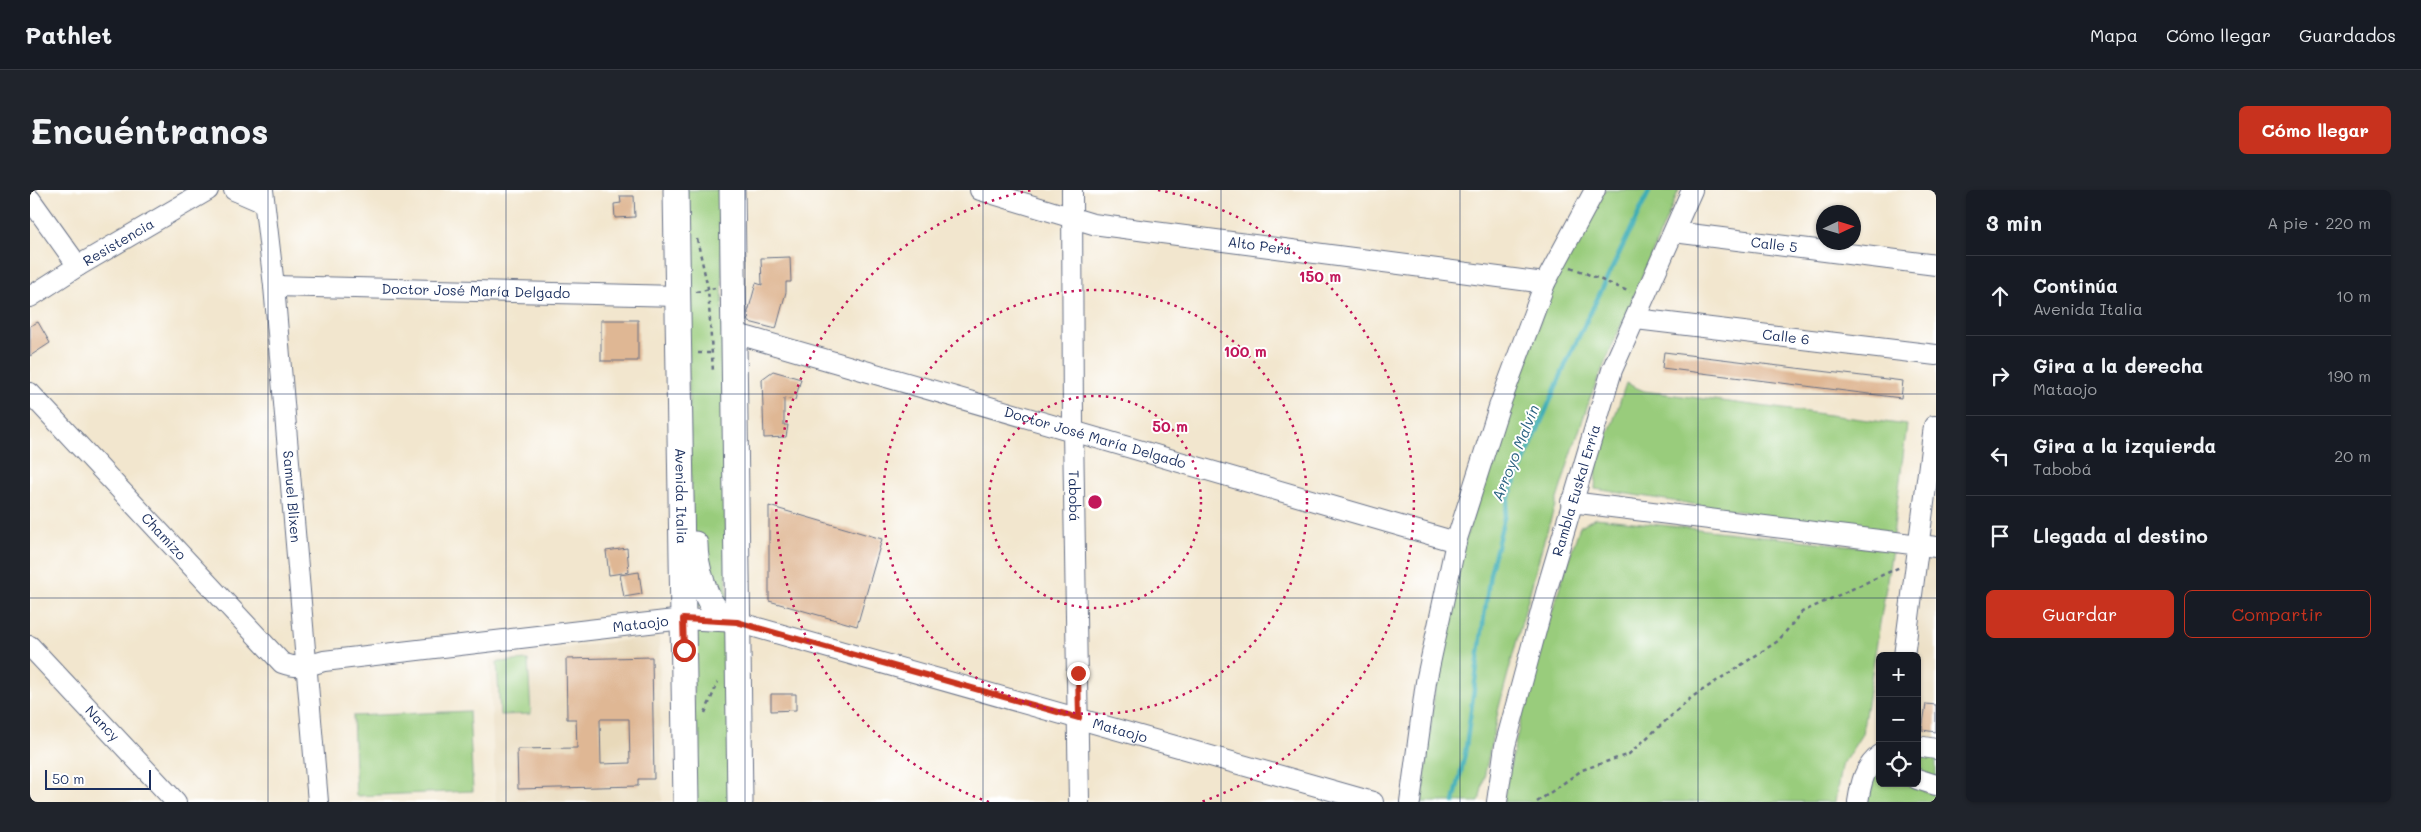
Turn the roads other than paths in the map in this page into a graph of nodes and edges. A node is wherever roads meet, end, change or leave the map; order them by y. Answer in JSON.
{"nodes":[{"id":1,"x":208,"y":190,"type":"edge"},
{"id":2,"x":234,"y":190,"type":"edge"},
{"id":3,"x":676,"y":190,"type":"edge"},
{"id":4,"x":732,"y":190,"type":"edge"},
{"id":5,"x":980,"y":190,"type":"edge"},
{"id":6,"x":1072,"y":190,"type":"edge"},
{"id":7,"x":1595,"y":190,"type":"edge"},
{"id":8,"x":1692,"y":190,"type":"edge"},
{"id":9,"x":264,"y":196,"type":"edge"},
{"id":10,"x":30,"y":199,"type":"edge"},
{"id":11,"x":1073,"y":219,"type":"junction"},
{"id":12,"x":1674,"y":232,"type":"junction"},
{"id":13,"x":78,"y":266,"type":"junction"},
{"id":14,"x":1936,"y":266,"type":"edge"},
{"id":15,"x":1545,"y":283,"type":"junction"},
{"id":16,"x":274,"y":286,"type":"junction"},
{"id":17,"x":678,"y":296,"type":"junction"},
{"id":18,"x":30,"y":297,"type":"edge"},
{"id":19,"x":1636,"y":319,"type":"junction"},
{"id":20,"x":727,"y":346,"type":"junction"},
{"id":21,"x":1936,"y":356,"type":"edge"},
{"id":22,"x":30,"y":393,"type":"edge"},
{"id":23,"x":1934,"y":426,"type":"dead end"},
{"id":24,"x":1073,"y":430,"type":"junction"},
{"id":25,"x":681,"y":448,"type":"junction"},
{"id":26,"x":1571,"y":502,"type":"junction"},
{"id":27,"x":1456,"y":542,"type":"junction"},
{"id":28,"x":1924,"y":550,"type":"edge"},
{"id":29,"x":683,"y":619,"type":"junction"},
{"id":30,"x":737,"y":622,"type":"junction"},
{"id":31,"x":30,"y":646,"type":"edge"},
{"id":32,"x":1905,"y":652,"type":"edge"},
{"id":33,"x":305,"y":667,"type":"junction"},
{"id":34,"x":1079,"y":718,"type":"junction"},
{"id":35,"x":1921,"y":747,"type":"edge"},
{"id":36,"x":1936,"y":749,"type":"edge"},
{"id":37,"x":1876,"y":759,"type":"edge"},
{"id":38,"x":1921,"y":780,"type":"edge"},
{"id":39,"x":1936,"y":785,"type":"edge"},
{"id":40,"x":176,"y":802,"type":"edge"},
{"id":41,"x":318,"y":802,"type":"edge"},
{"id":42,"x":686,"y":802,"type":"edge"},
{"id":43,"x":740,"y":802,"type":"edge"},
{"id":44,"x":1079,"y":802,"type":"edge"},
{"id":45,"x":1373,"y":802,"type":"edge"},
{"id":46,"x":1410,"y":802,"type":"edge"},
{"id":47,"x":1497,"y":802,"type":"edge"},
{"id":48,"x":1858,"y":802,"type":"edge"}],
"edges":[{"from":1,"to":13,"type":"street","name":"Resistencia"},
{"from":2,"to":9,"type":"street"},
{"from":3,"to":17,"type":"main road","name":"Avenida Italia"},
{"from":4,"to":20,"type":"main road"},
{"from":5,"to":11,"type":"street","name":"Alto Perú"},
{"from":6,"to":11,"type":"street","name":"Tabobá"},
{"from":7,"to":15,"type":"street"},
{"from":8,"to":12,"type":"street","name":"Rambla Euskal Erría"},
{"from":9,"to":16,"type":"street","name":"Samuel Blixen"},
{"from":10,"to":13,"type":"street"},
{"from":11,"to":15,"type":"street","name":"Alto Perú"},
{"from":11,"to":24,"type":"street","name":"Tabobá"},
{"from":12,"to":14,"type":"street","name":"Calle 5"},
{"from":12,"to":19,"type":"street","name":"Rambla Euskal Erría"},
{"from":13,"to":18,"type":"street","name":"Resistencia"},
{"from":15,"to":27,"type":"street"},
{"from":16,"to":17,"type":"street","name":"Doctor José María Delgado"},
{"from":16,"to":33,"type":"street","name":"Samuel Blixen"},
{"from":17,"to":25,"type":"main road","name":"Avenida Italia"},
{"from":19,"to":21,"type":"street","name":"Calle 6"},
{"from":19,"to":26,"type":"street","name":"Rambla Euskal Erría"},
{"from":20,"to":24,"type":"street","name":"Doctor José María Delgado"},
{"from":20,"to":30,"type":"main road"},
{"from":22,"to":33,"type":"street","name":"Chamizo"},
{"from":23,"to":28,"type":"street"},
{"from":24,"to":27,"type":"street","name":"Doctor José María Delgado"},
{"from":24,"to":34,"type":"street","name":"Tabobá"},
{"from":25,"to":29,"type":"main road","name":"Avenida Italia"},
{"from":25,"to":30,"type":"main road"},
{"from":26,"to":28,"type":"street"},
{"from":26,"to":47,"type":"street","name":"Rambla Euskal Erría"},
{"from":27,"to":46,"type":"street"},
{"from":28,"to":32,"type":"street"},
{"from":29,"to":30,"type":"street","name":"Mataojo"},
{"from":29,"to":33,"type":"street","name":"Mataojo"},
{"from":29,"to":42,"type":"main road","name":"Avenida Italia"},
{"from":30,"to":34,"type":"street","name":"Mataojo"},
{"from":30,"to":43,"type":"main road"},
{"from":31,"to":40,"type":"street","name":"Nancy"},
{"from":33,"to":41,"type":"street","name":"Samuel Blixen"},
{"from":34,"to":44,"type":"street","name":"Tabobá"},
{"from":34,"to":45,"type":"street","name":"Mataojo"},
{"from":35,"to":36,"type":"street"},
{"from":37,"to":48,"type":"street"},
{"from":38,"to":39,"type":"street"}]}
